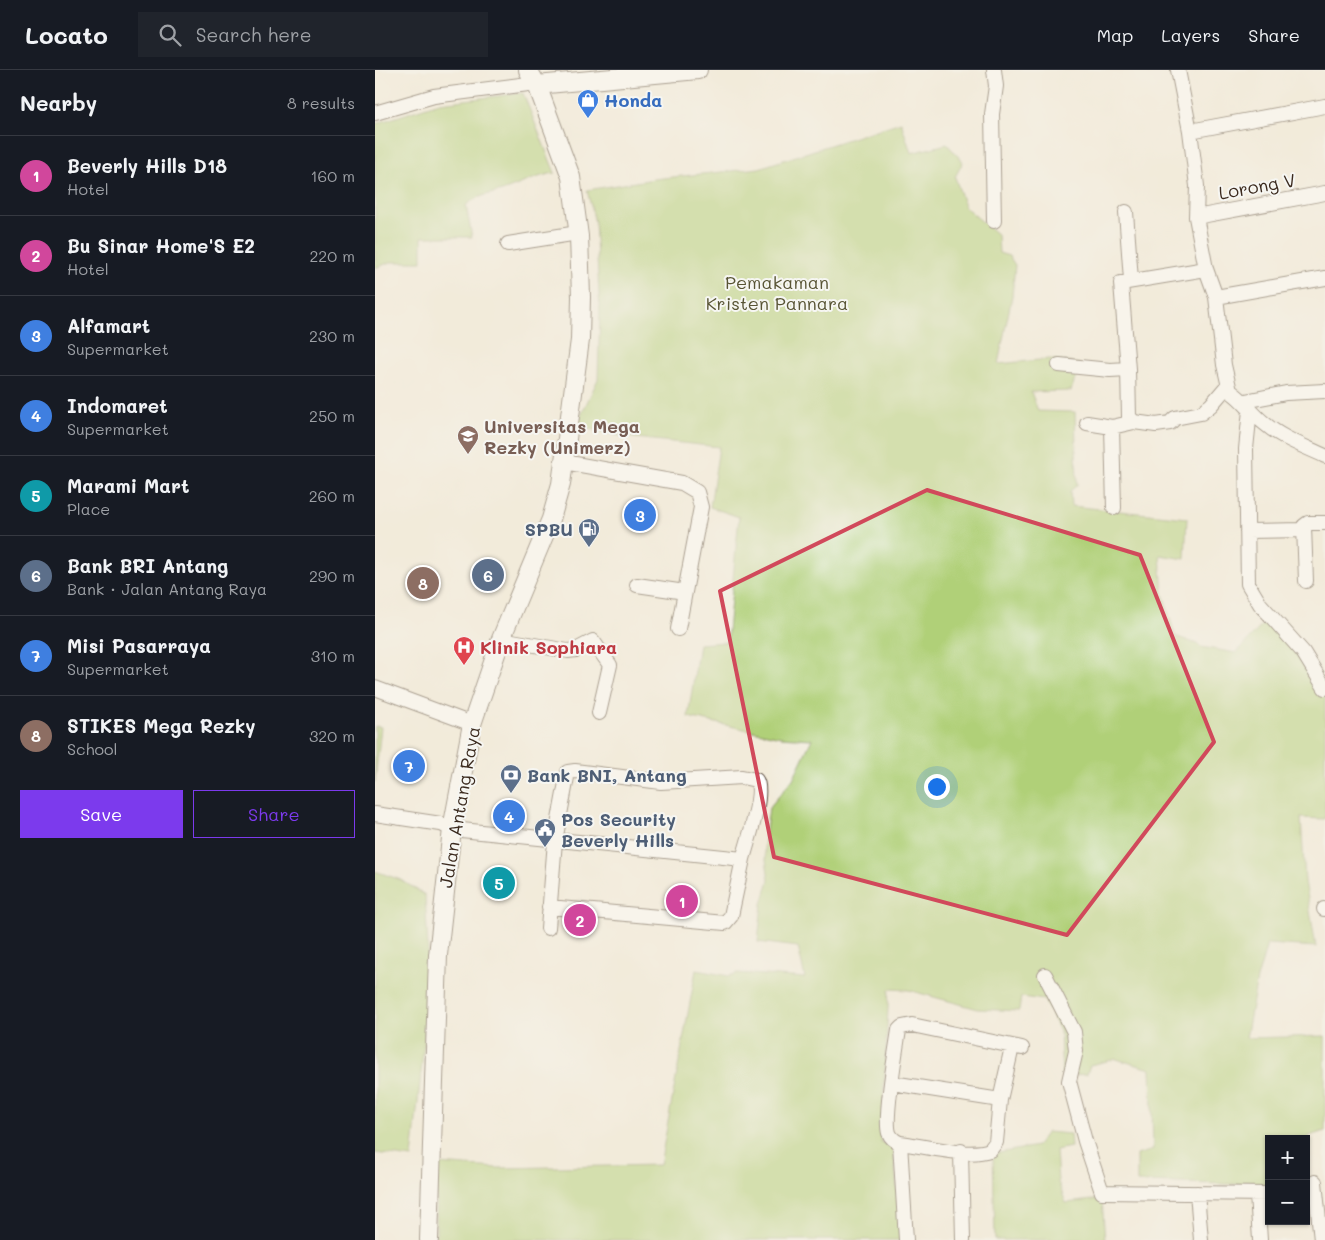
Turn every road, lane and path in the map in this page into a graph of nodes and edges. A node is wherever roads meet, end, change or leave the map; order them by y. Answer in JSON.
{"nodes":[{"id":1,"x":698,"y":70,"type":"edge"},
{"id":2,"x":994,"y":70,"type":"edge"},
{"id":3,"x":1179,"y":70,"type":"edge"},
{"id":4,"x":534,"y":79,"type":"edge"},
{"id":5,"x":1325,"y":106,"type":"edge"},
{"id":6,"x":375,"y":113,"type":"edge"},
{"id":7,"x":1190,"y":131,"type":"junction"},
{"id":8,"x":1325,"y":193,"type":"edge"},
{"id":9,"x":1126,"y":212,"type":"dead end"},
{"id":10,"x":1196,"y":217,"type":"junction"},
{"id":11,"x":994,"y":221,"type":"dead end"},
{"id":12,"x":578,"y":233,"type":"junction"},
{"id":13,"x":508,"y":244,"type":"dead end"},
{"id":14,"x":1206,"y":269,"type":"junction"},
{"id":15,"x":1325,"y":278,"type":"edge"},
{"id":16,"x":1131,"y":280,"type":"junction"},
{"id":17,"x":1216,"y":297,"type":"junction"},
{"id":18,"x":1059,"y":365,"type":"dead end"},
{"id":19,"x":1129,"y":369,"type":"junction"},
{"id":20,"x":1228,"y":385,"type":"junction"},
{"id":21,"x":1325,"y":392,"type":"edge"},
{"id":22,"x":1247,"y":405,"type":"junction"},
{"id":23,"x":1134,"y":422,"type":"junction"},
{"id":24,"x":1087,"y":423,"type":"dead end"},
{"id":25,"x":1112,"y":427,"type":"junction"},
{"id":26,"x":1325,"y":456,"type":"edge"},
{"id":27,"x":564,"y":462,"type":"junction"},
{"id":28,"x":1114,"y":508,"type":"dead end"},
{"id":29,"x":1325,"y":524,"type":"edge"},
{"id":30,"x":1303,"y":530,"type":"junction"},
{"id":31,"x":1247,"y":531,"type":"junction"},
{"id":32,"x":1306,"y":581,"type":"dead end"},
{"id":33,"x":637,"y":585,"type":"dead end"},
{"id":34,"x":685,"y":592,"type":"junction"},
{"id":35,"x":678,"y":629,"type":"dead end"},
{"id":36,"x":501,"y":639,"type":"junction"},
{"id":37,"x":375,"y":688,"type":"edge"},
{"id":38,"x":1325,"y":688,"type":"edge"},
{"id":39,"x":599,"y":713,"type":"dead end"},
{"id":40,"x":472,"y":724,"type":"junction"},
{"id":41,"x":375,"y":814,"type":"edge"},
{"id":42,"x":452,"y":829,"type":"junction"},
{"id":43,"x":555,"y":841,"type":"junction"},
{"id":44,"x":743,"y":859,"type":"junction"},
{"id":45,"x":549,"y":907,"type":"junction"},
{"id":46,"x":548,"y":928,"type":"dead end"},
{"id":47,"x":1045,"y":975,"type":"dead end"},
{"id":48,"x":892,"y":1083,"type":"junction"},
{"id":49,"x":1000,"y":1100,"type":"junction"},
{"id":50,"x":900,"y":1143,"type":"junction"},
{"id":51,"x":961,"y":1151,"type":"junction"},
{"id":52,"x":1315,"y":1182,"type":"edge"},
{"id":53,"x":1197,"y":1193,"type":"junction"},
{"id":54,"x":1263,"y":1194,"type":"edge"},
{"id":55,"x":429,"y":1240,"type":"edge"},
{"id":56,"x":905,"y":1240,"type":"edge"},
{"id":57,"x":963,"y":1240,"type":"edge"},
{"id":58,"x":1201,"y":1240,"type":"edge"},
{"id":59,"x":1260,"y":1240,"type":"edge"},
{"id":60,"x":1321,"y":1240,"type":"edge"}],
"edges":[{"from":1,"to":4,"type":"main road"},
{"from":2,"to":11,"type":"street"},
{"from":3,"to":7,"type":"street"},
{"from":4,"to":6,"type":"street"},
{"from":4,"to":12,"type":"main road","name":"Jalan Antang Raya"},
{"from":5,"to":7,"type":"street"},
{"from":7,"to":10,"type":"street"},
{"from":8,"to":10,"type":"street","name":"Lorong V"},
{"from":9,"to":16,"type":"street"},
{"from":10,"to":14,"type":"street"},
{"from":12,"to":13,"type":"street"},
{"from":12,"to":27,"type":"main road","name":"Jalan Antang Raya"},
{"from":14,"to":16,"type":"street"},
{"from":14,"to":17,"type":"street"},
{"from":15,"to":17,"type":"street"},
{"from":16,"to":19,"type":"street"},
{"from":17,"to":20,"type":"street"},
{"from":18,"to":19,"type":"street"},
{"from":19,"to":23,"type":"street"},
{"from":20,"to":22,"type":"street"},
{"from":20,"to":23,"type":"street"},
{"from":21,"to":22,"type":"street"},
{"from":22,"to":26,"type":"street"},
{"from":22,"to":31,"type":"street"},
{"from":23,"to":25,"type":"street"},
{"from":24,"to":25,"type":"street"},
{"from":25,"to":28,"type":"street"},
{"from":27,"to":34,"type":"street"},
{"from":27,"to":36,"type":"main road","name":"Jalan Antang Raya"},
{"from":29,"to":30,"type":"street"},
{"from":30,"to":31,"type":"street"},
{"from":30,"to":32,"type":"street"},
{"from":31,"to":38,"type":"street"},
{"from":33,"to":34,"type":"street"},
{"from":34,"to":35,"type":"street"},
{"from":36,"to":39,"type":"street"},
{"from":36,"to":40,"type":"main road","name":"Jalan Antang Raya"},
{"from":37,"to":40,"type":"street"},
{"from":40,"to":42,"type":"main road","name":"Jalan Antang Raya"},
{"from":41,"to":42,"type":"street"},
{"from":42,"to":43,"type":"street"},
{"from":42,"to":55,"type":"main road","name":"Jalan Antang Raya"},
{"from":43,"to":44,"type":"street"},
{"from":43,"to":44,"type":"street"},
{"from":43,"to":45,"type":"street"},
{"from":44,"to":45,"type":"street"},
{"from":45,"to":46,"type":"street"},
{"from":47,"to":53,"type":"street"},
{"from":48,"to":49,"type":"street"},
{"from":48,"to":49,"type":"street"},
{"from":48,"to":50,"type":"street"},
{"from":49,"to":51,"type":"street"},
{"from":50,"to":51,"type":"street"},
{"from":50,"to":56,"type":"street"},
{"from":51,"to":57,"type":"street"},
{"from":52,"to":60,"type":"street"},
{"from":53,"to":54,"type":"street"},
{"from":53,"to":58,"type":"street"},
{"from":54,"to":59,"type":"street"}]}
